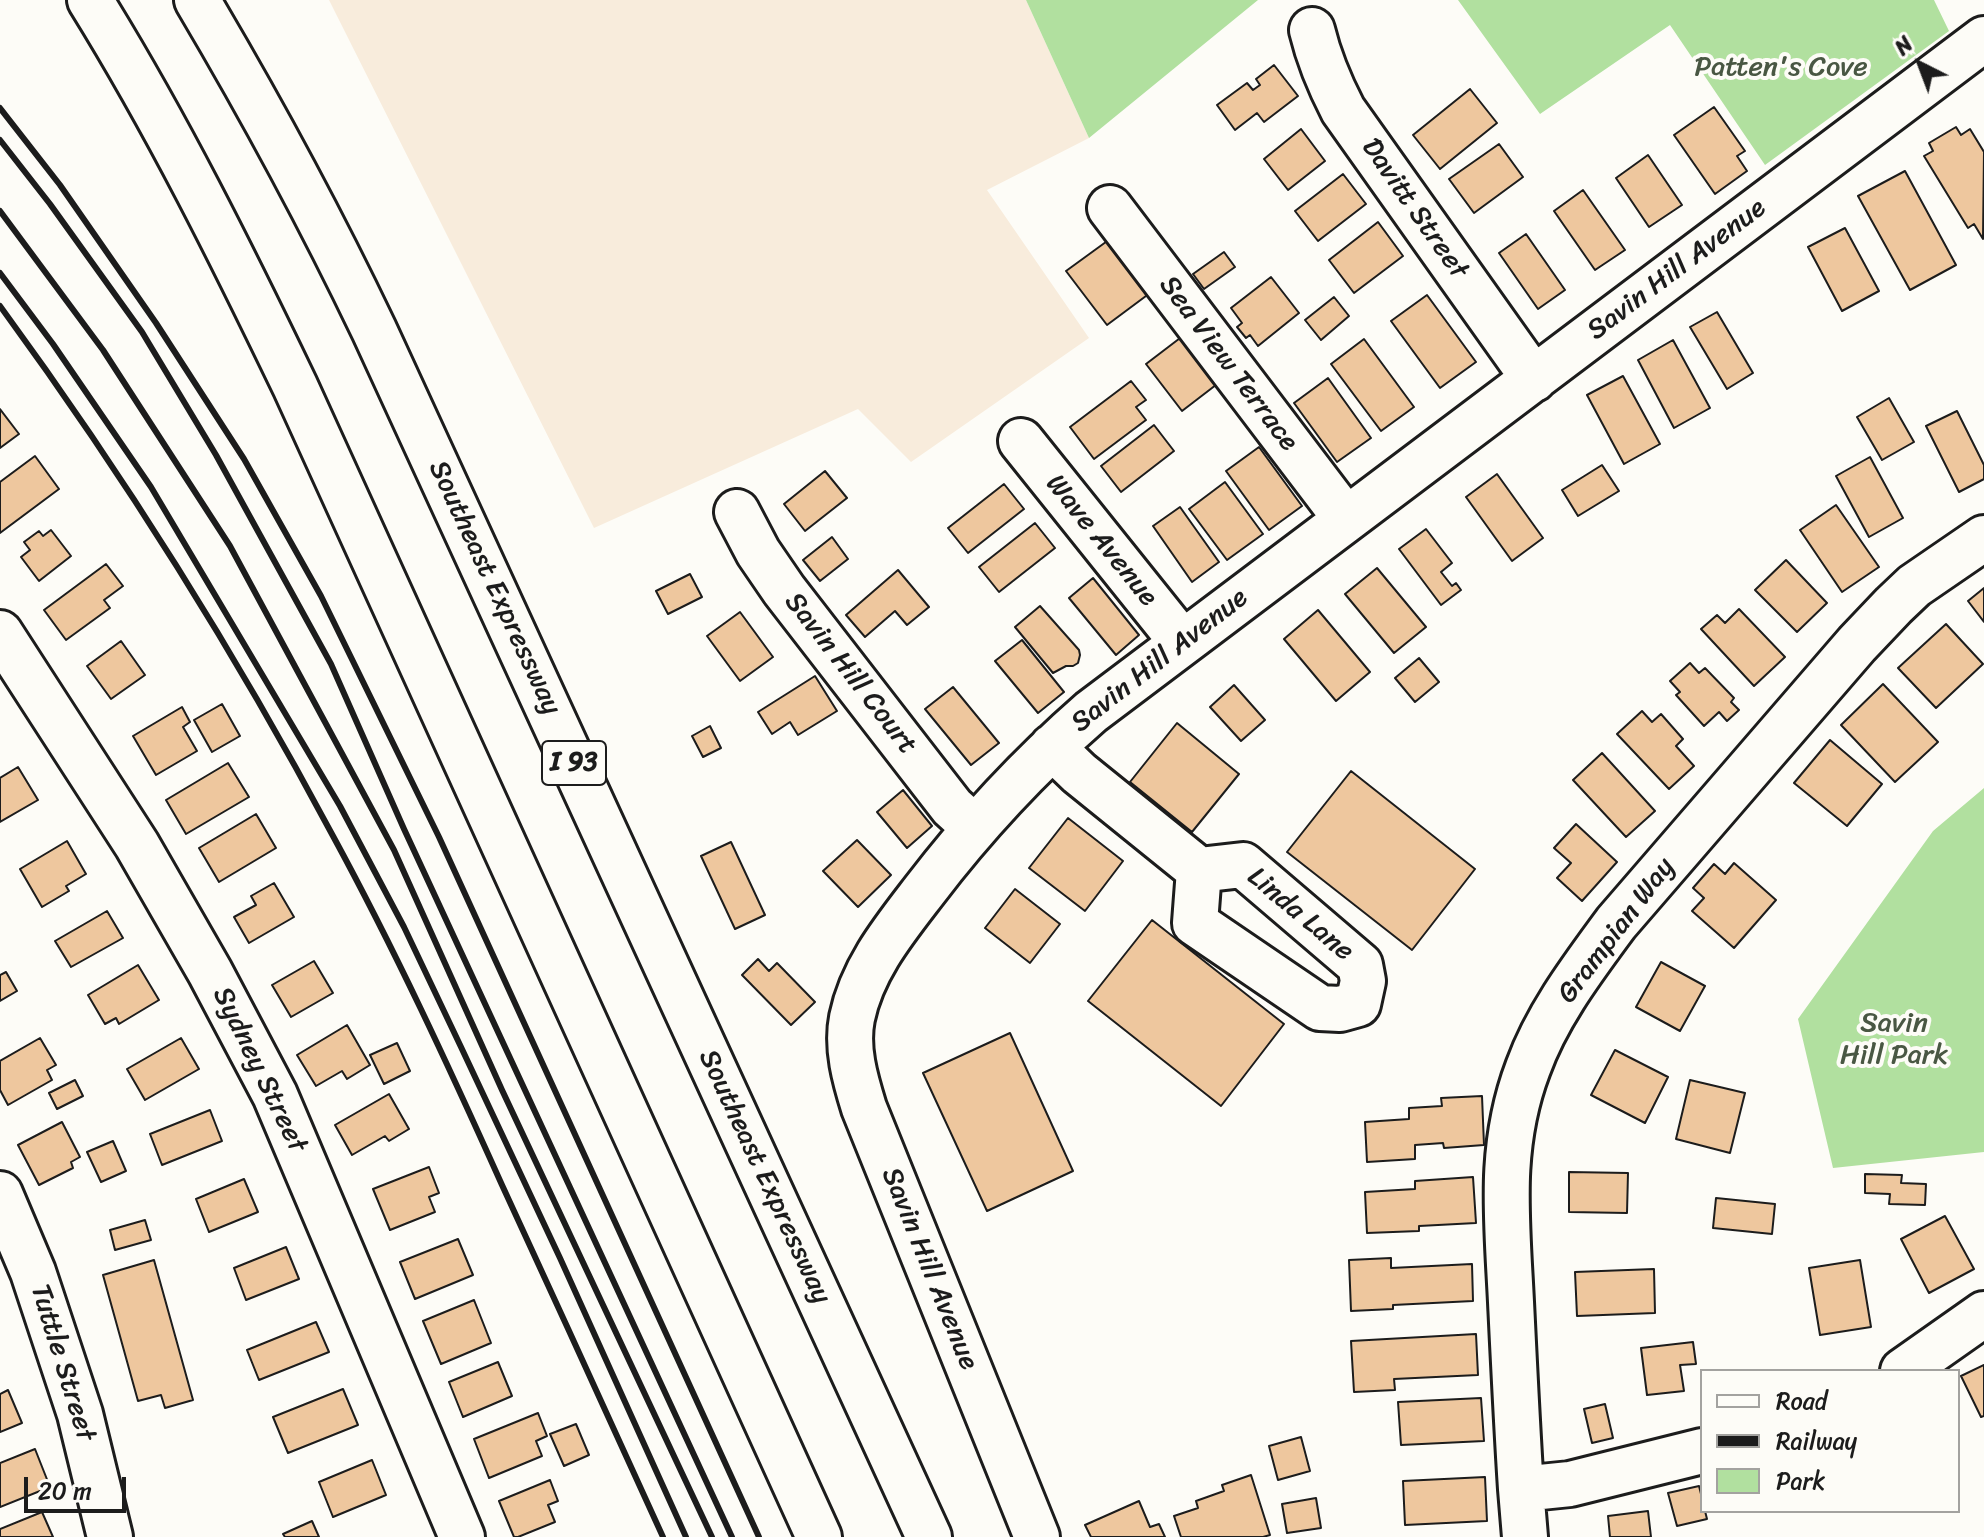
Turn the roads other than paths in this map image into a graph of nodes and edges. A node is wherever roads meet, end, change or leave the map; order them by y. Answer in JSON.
{"nodes":[{"id":1,"x":90,"y":0,"type":"edge"},
{"id":2,"x":197,"y":0,"type":"edge"},
{"id":3,"x":1312,"y":30,"type":"dead end"},
{"id":4,"x":1984,"y":39,"type":"edge"},
{"id":5,"x":1110,"y":208,"type":"dead end"},
{"id":6,"x":1534,"y":379,"type":"junction"},
{"id":7,"x":1021,"y":441,"type":"dead end"},
{"id":8,"x":737,"y":512,"type":"dead end"},
{"id":9,"x":1346,"y":519,"type":"junction"},
{"id":10,"x":1984,"y":538,"type":"edge"},
{"id":11,"x":0,"y":633,"type":"edge"},
{"id":12,"x":1182,"y":642,"type":"junction"},
{"id":13,"x":1052,"y":747,"type":"junction"},
{"id":14,"x":974,"y":827,"type":"junction"},
{"id":15,"x":1199,"y":870,"type":"dead end"},
{"id":16,"x":0,"y":1194,"type":"edge"},
{"id":17,"x":1984,"y":1314,"type":"edge"},
{"id":18,"x":1906,"y":1369,"type":"edge"},
{"id":19,"x":1700,"y":1452,"type":"edge"},
{"id":20,"x":1521,"y":1489,"type":"junction"},
{"id":21,"x":110,"y":1537,"type":"edge"},
{"id":22,"x":462,"y":1537,"type":"edge"},
{"id":23,"x":819,"y":1537,"type":"edge"},
{"id":24,"x":929,"y":1537,"type":"edge"},
{"id":25,"x":1037,"y":1537,"type":"edge"},
{"id":26,"x":1525,"y":1537,"type":"edge"}],
"edges":[{"from":1,"to":23,"type":"main road"},
{"from":2,"to":24,"type":"main road","name":"Southeast Expressway","number":"I 93"},
{"from":3,"to":6,"type":"main road","name":"Davitt Street"},
{"from":4,"to":6,"type":"main road","name":"Savin Hill Avenue"},
{"from":5,"to":9,"type":"main road","name":"Sea View Terrace"},
{"from":6,"to":9,"type":"main road","name":"Savin Hill Avenue"},
{"from":7,"to":12,"type":"main road","name":"Wave Avenue"},
{"from":8,"to":14,"type":"main road","name":"Savin Hill Court"},
{"from":9,"to":12,"type":"main road","name":"Savin Hill Avenue"},
{"from":10,"to":20,"type":"main road","name":"Grampian Way"},
{"from":11,"to":22,"type":"main road","name":"Sydney Street"},
{"from":12,"to":13,"type":"main road","name":"Savin Hill Avenue"},
{"from":13,"to":14,"type":"main road","name":"Savin Hill Avenue"},
{"from":13,"to":15,"type":"main road"},
{"from":14,"to":25,"type":"main road","name":"Savin Hill Avenue"},
{"from":16,"to":21,"type":"main road","name":"Tuttle Street"},
{"from":17,"to":18,"type":"main road"},
{"from":19,"to":20,"type":"main road"},
{"from":20,"to":26,"type":"main road","name":"Grampian Way"}]}
